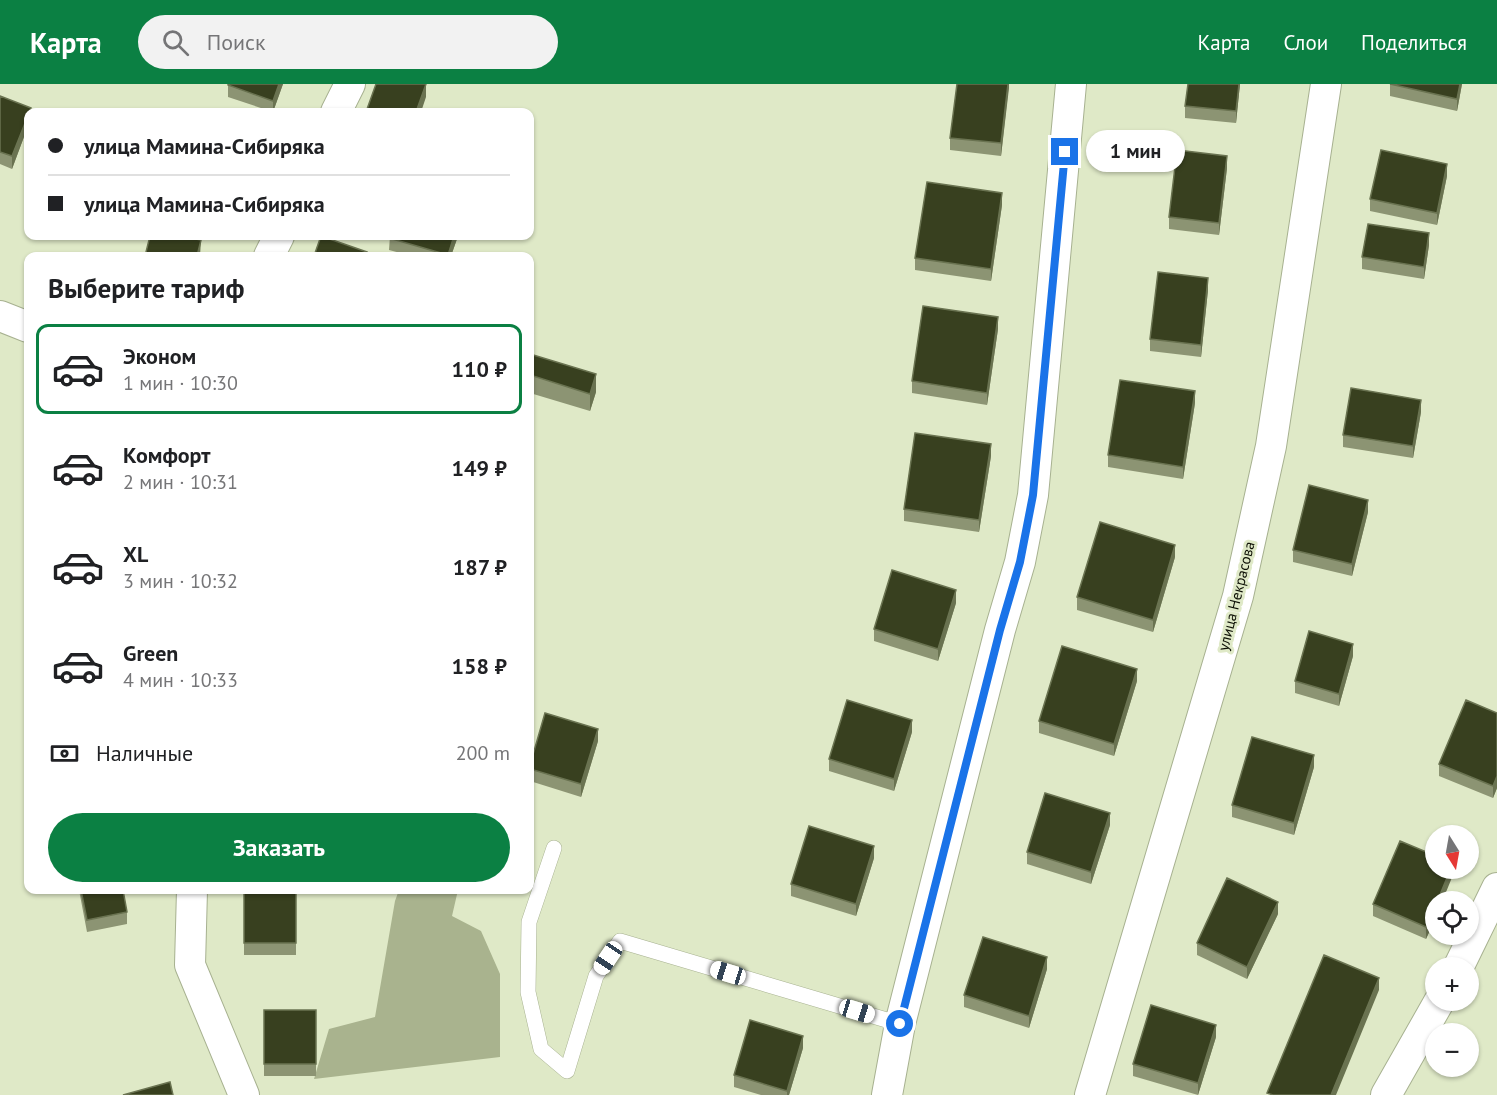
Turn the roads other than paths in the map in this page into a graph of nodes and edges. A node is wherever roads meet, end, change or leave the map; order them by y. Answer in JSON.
{"nodes":[{"id":1,"x":350,"y":84,"type":"edge"},
{"id":2,"x":1071,"y":84,"type":"edge"},
{"id":3,"x":1326,"y":84,"type":"edge"},
{"id":4,"x":338,"y":108,"type":"edge"},
{"id":5,"x":0,"y":316,"type":"edge"},
{"id":6,"x":24,"y":325,"type":"edge"},
{"id":7,"x":554,"y":848,"type":"dead end"},
{"id":8,"x":1497,"y":888,"type":"edge"},
{"id":9,"x":192,"y":894,"type":"edge"},
{"id":10,"x":1463,"y":957,"type":"edge"},
{"id":11,"x":1434,"y":1011,"type":"edge"},
{"id":12,"x":900,"y":1024,"type":"junction"},
{"id":13,"x":244,"y":1095,"type":"edge"},
{"id":14,"x":887,"y":1095,"type":"edge"},
{"id":15,"x":1090,"y":1095,"type":"edge"},
{"id":16,"x":1386,"y":1095,"type":"edge"}],
"edges":[{"from":1,"to":4,"type":"street"},
{"from":2,"to":12,"type":"street"},
{"from":3,"to":15,"type":"street","name":"улица Некрасова"},
{"from":5,"to":6,"type":"street"},
{"from":7,"to":12,"type":"lane"},
{"from":8,"to":10,"type":"street"},
{"from":9,"to":13,"type":"street"},
{"from":11,"to":16,"type":"street"},
{"from":12,"to":14,"type":"street"}]}
